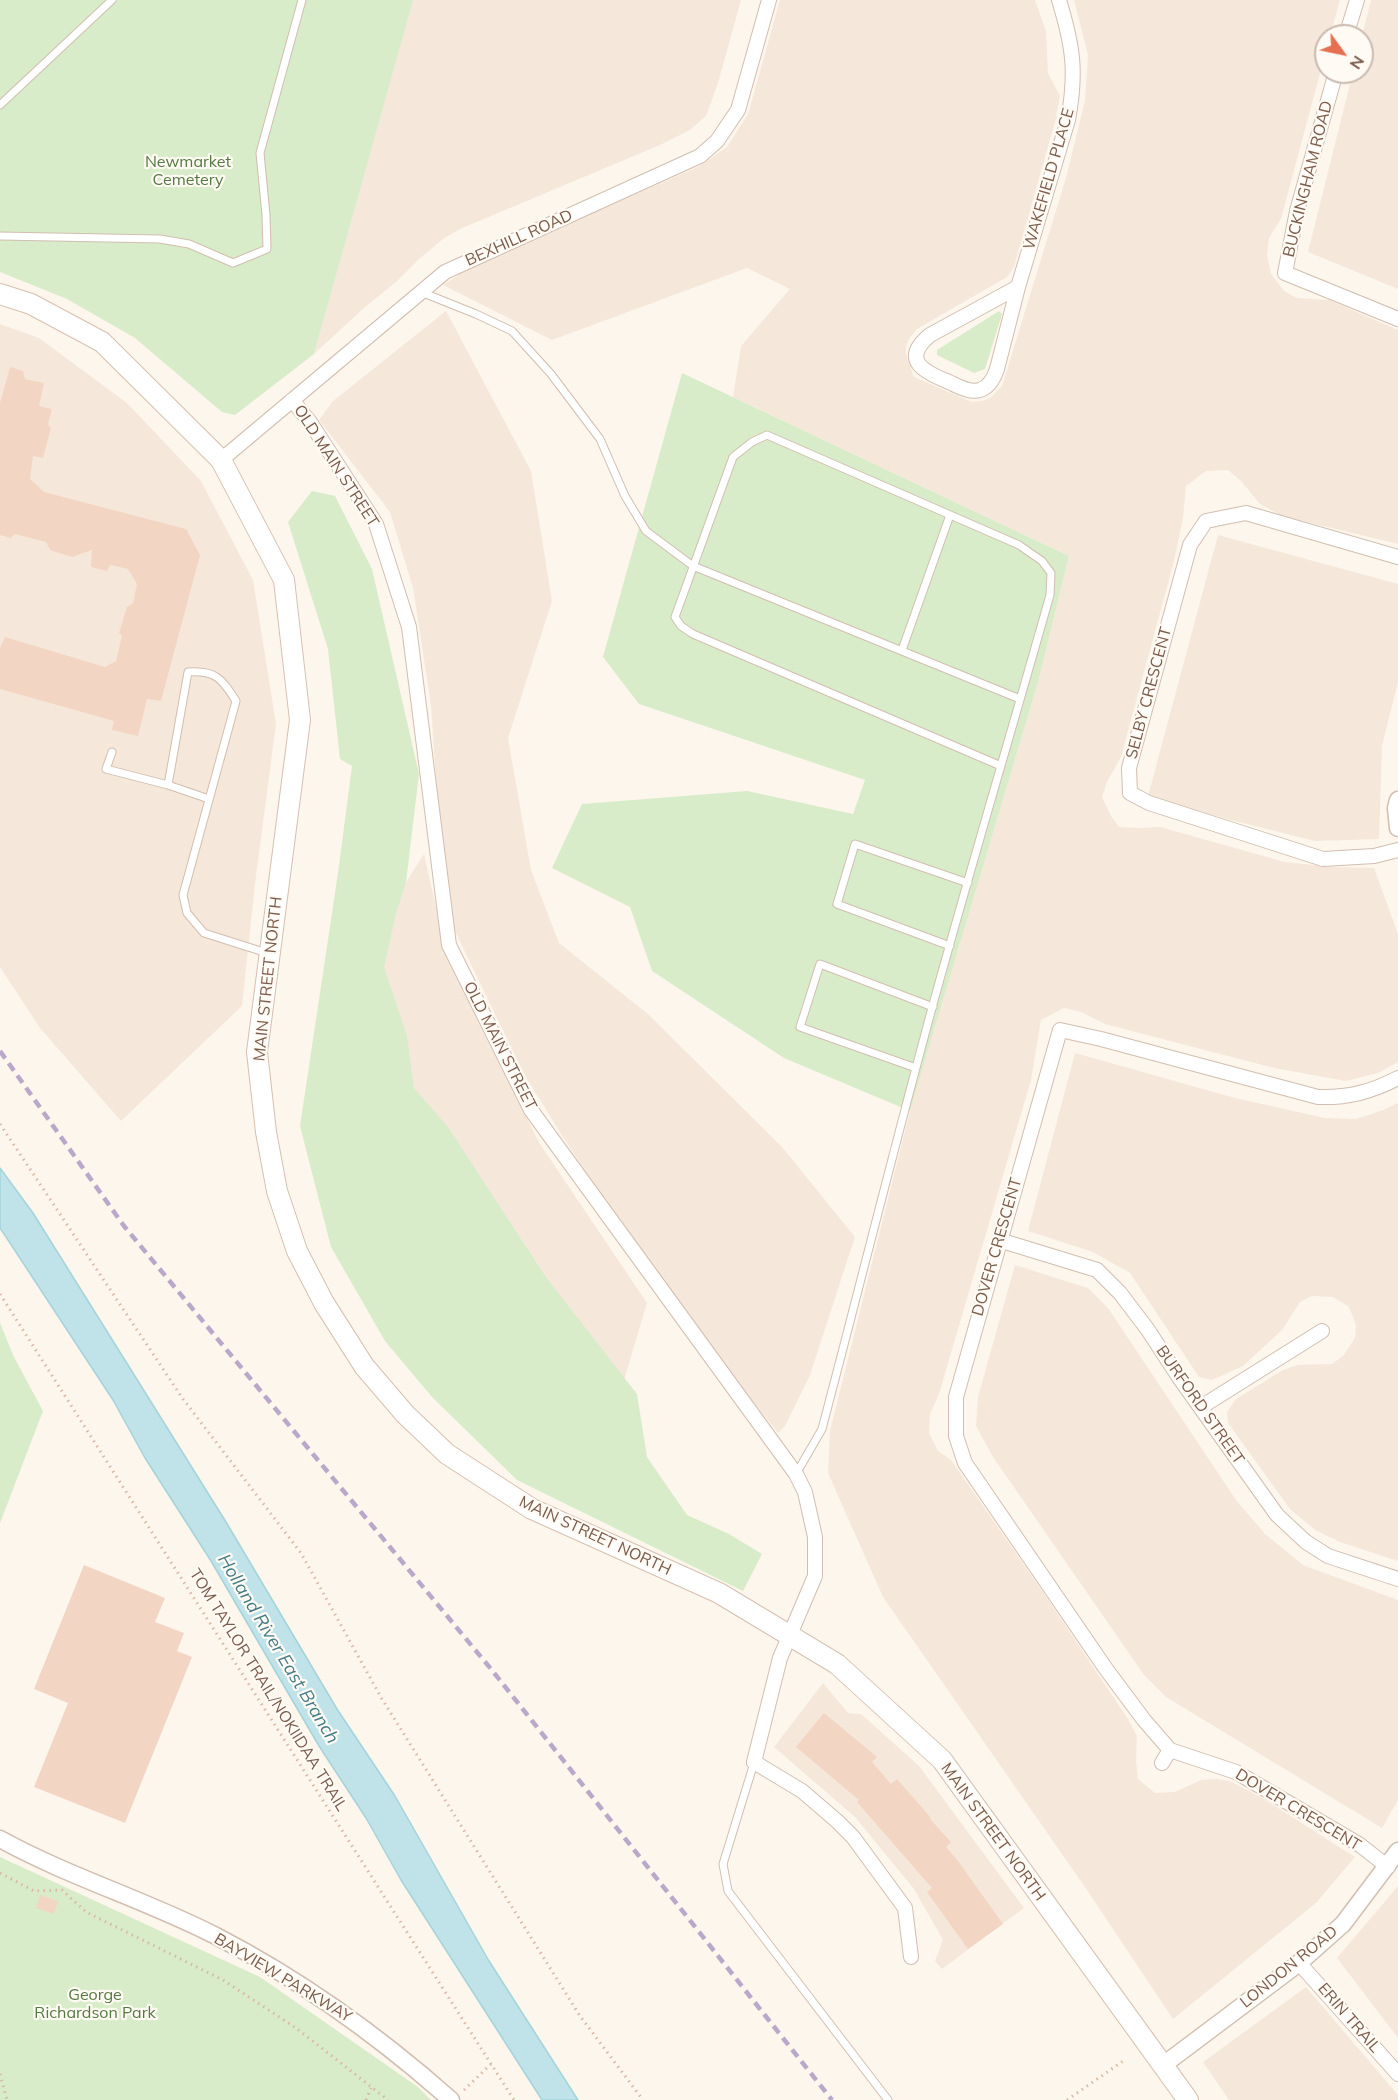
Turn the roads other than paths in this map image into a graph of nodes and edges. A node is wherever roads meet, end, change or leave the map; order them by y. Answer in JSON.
{"nodes":[{"id":1,"x":112,"y":0,"type":"edge"},
{"id":2,"x":302,"y":0,"type":"edge"},
{"id":3,"x":769,"y":0,"type":"edge"},
{"id":4,"x":1059,"y":0,"type":"edge"},
{"id":5,"x":1357,"y":0,"type":"edge"},
{"id":6,"x":1350,"y":24,"type":"edge"},
{"id":7,"x":1333,"y":84,"type":"edge"},
{"id":8,"x":0,"y":105,"type":"edge"},
{"id":9,"x":0,"y":236,"type":"edge"},
{"id":10,"x":1018,"y":287,"type":"junction"},
{"id":11,"x":421,"y":292,"type":"junction"},
{"id":12,"x":0,"y":294,"type":"edge"},
{"id":13,"x":1398,"y":319,"type":"edge"},
{"id":14,"x":292,"y":400,"type":"junction"},
{"id":15,"x":221,"y":460,"type":"junction"},
{"id":16,"x":950,"y":515,"type":"junction"},
{"id":17,"x":1398,"y":557,"type":"edge"},
{"id":18,"x":693,"y":566,"type":"junction"},
{"id":19,"x":902,"y":650,"type":"junction"},
{"id":20,"x":1020,"y":699,"type":"junction"},
{"id":21,"x":112,"y":752,"type":"dead end"},
{"id":22,"x":1001,"y":766,"type":"junction"},
{"id":23,"x":168,"y":785,"type":"junction"},
{"id":24,"x":209,"y":800,"type":"junction"},
{"id":25,"x":1398,"y":800,"type":"edge"},
{"id":26,"x":1398,"y":828,"type":"edge"},
{"id":27,"x":1398,"y":850,"type":"edge"},
{"id":28,"x":968,"y":882,"type":"junction"},
{"id":29,"x":950,"y":946,"type":"junction"},
{"id":30,"x":270,"y":954,"type":"junction"},
{"id":31,"x":933,"y":1007,"type":"junction"},
{"id":32,"x":916,"y":1068,"type":"junction"},
{"id":33,"x":1398,"y":1078,"type":"edge"},
{"id":34,"x":999,"y":1240,"type":"junction"},
{"id":35,"x":1322,"y":1331,"type":"dead end"},
{"id":36,"x":1201,"y":1407,"type":"junction"},
{"id":37,"x":796,"y":1474,"type":"junction"},
{"id":38,"x":1398,"y":1579,"type":"edge"},
{"id":39,"x":789,"y":1635,"type":"junction"},
{"id":40,"x":1170,"y":1750,"type":"junction"},
{"id":41,"x":754,"y":1762,"type":"junction"},
{"id":42,"x":1162,"y":1763,"type":"dead end"},
{"id":43,"x":0,"y":1839,"type":"edge"},
{"id":44,"x":1398,"y":1851,"type":"edge"},
{"id":45,"x":1388,"y":1867,"type":"junction"},
{"id":46,"x":911,"y":1957,"type":"dead end"},
{"id":47,"x":1299,"y":1963,"type":"junction"},
{"id":48,"x":1162,"y":2066,"type":"junction"},
{"id":49,"x":1398,"y":2074,"type":"edge"},
{"id":50,"x":456,"y":2096,"type":"edge"},
{"id":51,"x":888,"y":2100,"type":"edge"},
{"id":52,"x":1188,"y":2100,"type":"edge"}],
"edges":[{"from":1,"to":8,"type":"lane"},
{"from":2,"to":9,"type":"lane"},
{"from":3,"to":11,"type":"street","name":"BEXHILL ROAD"},
{"from":4,"to":10,"type":"street","name":"WAKEFIELD PLACE"},
{"from":5,"to":6,"type":"street"},
{"from":7,"to":13,"type":"street","name":"BUCKINGHAM ROAD"},
{"from":10,"to":10,"type":"street","name":"WAKEFIELD PLACE"},
{"from":11,"to":14,"type":"street","name":"BEXHILL ROAD"},
{"from":11,"to":18,"type":"lane"},
{"from":12,"to":15,"type":"main road","name":"MAIN STREET NORTH"},
{"from":14,"to":15,"type":"street","name":"BEXHILL ROAD"},
{"from":14,"to":37,"type":"street","name":"OLD MAIN STREET"},
{"from":15,"to":30,"type":"main road","name":"MAIN STREET NORTH"},
{"from":16,"to":18,"type":"lane"},
{"from":16,"to":19,"type":"lane"},
{"from":16,"to":20,"type":"lane"},
{"from":17,"to":27,"type":"street","name":"SELBY CRESCENT"},
{"from":18,"to":19,"type":"lane"},
{"from":18,"to":22,"type":"lane"},
{"from":19,"to":20,"type":"lane"},
{"from":20,"to":22,"type":"lane"},
{"from":21,"to":23,"type":"lane"},
{"from":22,"to":28,"type":"lane"},
{"from":23,"to":24,"type":"lane"},
{"from":23,"to":24,"type":"lane"},
{"from":24,"to":30,"type":"lane"},
{"from":25,"to":26,"type":"street"},
{"from":28,"to":29,"type":"lane"},
{"from":28,"to":29,"type":"lane"},
{"from":29,"to":31,"type":"lane"},
{"from":30,"to":39,"type":"main road","name":"MAIN STREET NORTH"},
{"from":31,"to":32,"type":"lane"},
{"from":31,"to":32,"type":"lane"},
{"from":32,"to":37,"type":"lane"},
{"from":33,"to":34,"type":"street","name":"DOVER CRESCENT"},
{"from":34,"to":36,"type":"street","name":"BURFORD STREET"},
{"from":34,"to":40,"type":"street","name":"DOVER CRESCENT"},
{"from":35,"to":36,"type":"street"},
{"from":36,"to":38,"type":"street","name":"BURFORD STREET"},
{"from":37,"to":39,"type":"street","name":"OLD MAIN STREET"},
{"from":39,"to":41,"type":"street","name":"OLD MAIN STREET"},
{"from":39,"to":48,"type":"main road","name":"MAIN STREET NORTH"},
{"from":40,"to":42,"type":"street"},
{"from":40,"to":45,"type":"street","name":"DOVER CRESCENT"},
{"from":41,"to":46,"type":"street"},
{"from":41,"to":51,"type":"lane"},
{"from":43,"to":50,"type":"street","name":"BAYVIEW PARKWAY"},
{"from":44,"to":45,"type":"street","name":"LONDON ROAD"},
{"from":45,"to":47,"type":"street","name":"LONDON ROAD"},
{"from":47,"to":48,"type":"street","name":"LONDON ROAD"},
{"from":47,"to":49,"type":"street","name":"ERIN TRAIL"},
{"from":48,"to":52,"type":"main road","name":"MAIN STREET NORTH"}]}
